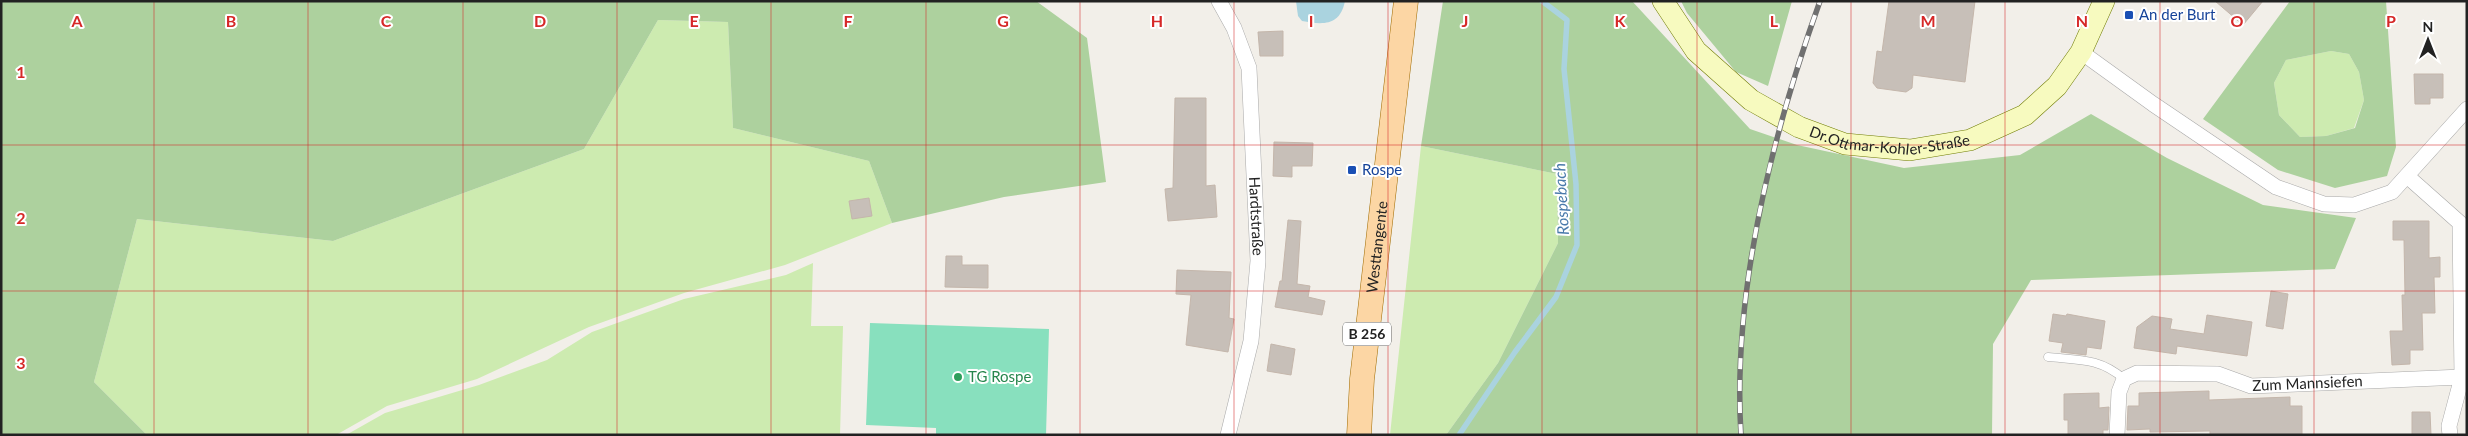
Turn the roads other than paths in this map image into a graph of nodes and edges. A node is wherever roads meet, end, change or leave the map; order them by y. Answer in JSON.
{"nodes":[{"id":1,"x":1220,"y":1,"type":"edge"},
{"id":2,"x":1406,"y":1,"type":"edge"},
{"id":3,"x":1663,"y":1,"type":"edge"},
{"id":4,"x":2104,"y":1,"type":"edge"},
{"id":5,"x":2081,"y":52,"type":"junction"},
{"id":6,"x":2467,"y":109,"type":"edge"},
{"id":7,"x":2407,"y":176,"type":"junction"},
{"id":8,"x":2464,"y":344,"type":"edge"},
{"id":9,"x":2048,"y":357,"type":"dead end"},
{"id":10,"x":2462,"y":377,"type":"junction"},
{"id":11,"x":2124,"y":379,"type":"junction"},
{"id":12,"x":1228,"y":435,"type":"edge"},
{"id":13,"x":1359,"y":435,"type":"edge"},
{"id":14,"x":2117,"y":435,"type":"edge"},
{"id":15,"x":2450,"y":435,"type":"edge"}],
"edges":[{"from":1,"to":12,"type":"street","name":"Hardtstraße"},
{"from":2,"to":13,"type":"main road","name":"Westtangente","number":"B 256"},
{"from":3,"to":5,"type":"street","name":"Dr.Ottmar-Kohler-Straße"},
{"from":4,"to":5,"type":"street","name":"Dr.Ottmar-Kohler-Straße"},
{"from":5,"to":7,"type":"street"},
{"from":6,"to":7,"type":"street"},
{"from":7,"to":8,"type":"street"},
{"from":8,"to":10,"type":"street"},
{"from":9,"to":11,"type":"lane"},
{"from":10,"to":11,"type":"street","name":"Zum Mannsiefen"},
{"from":10,"to":15,"type":"street"},
{"from":11,"to":14,"type":"street"}]}
